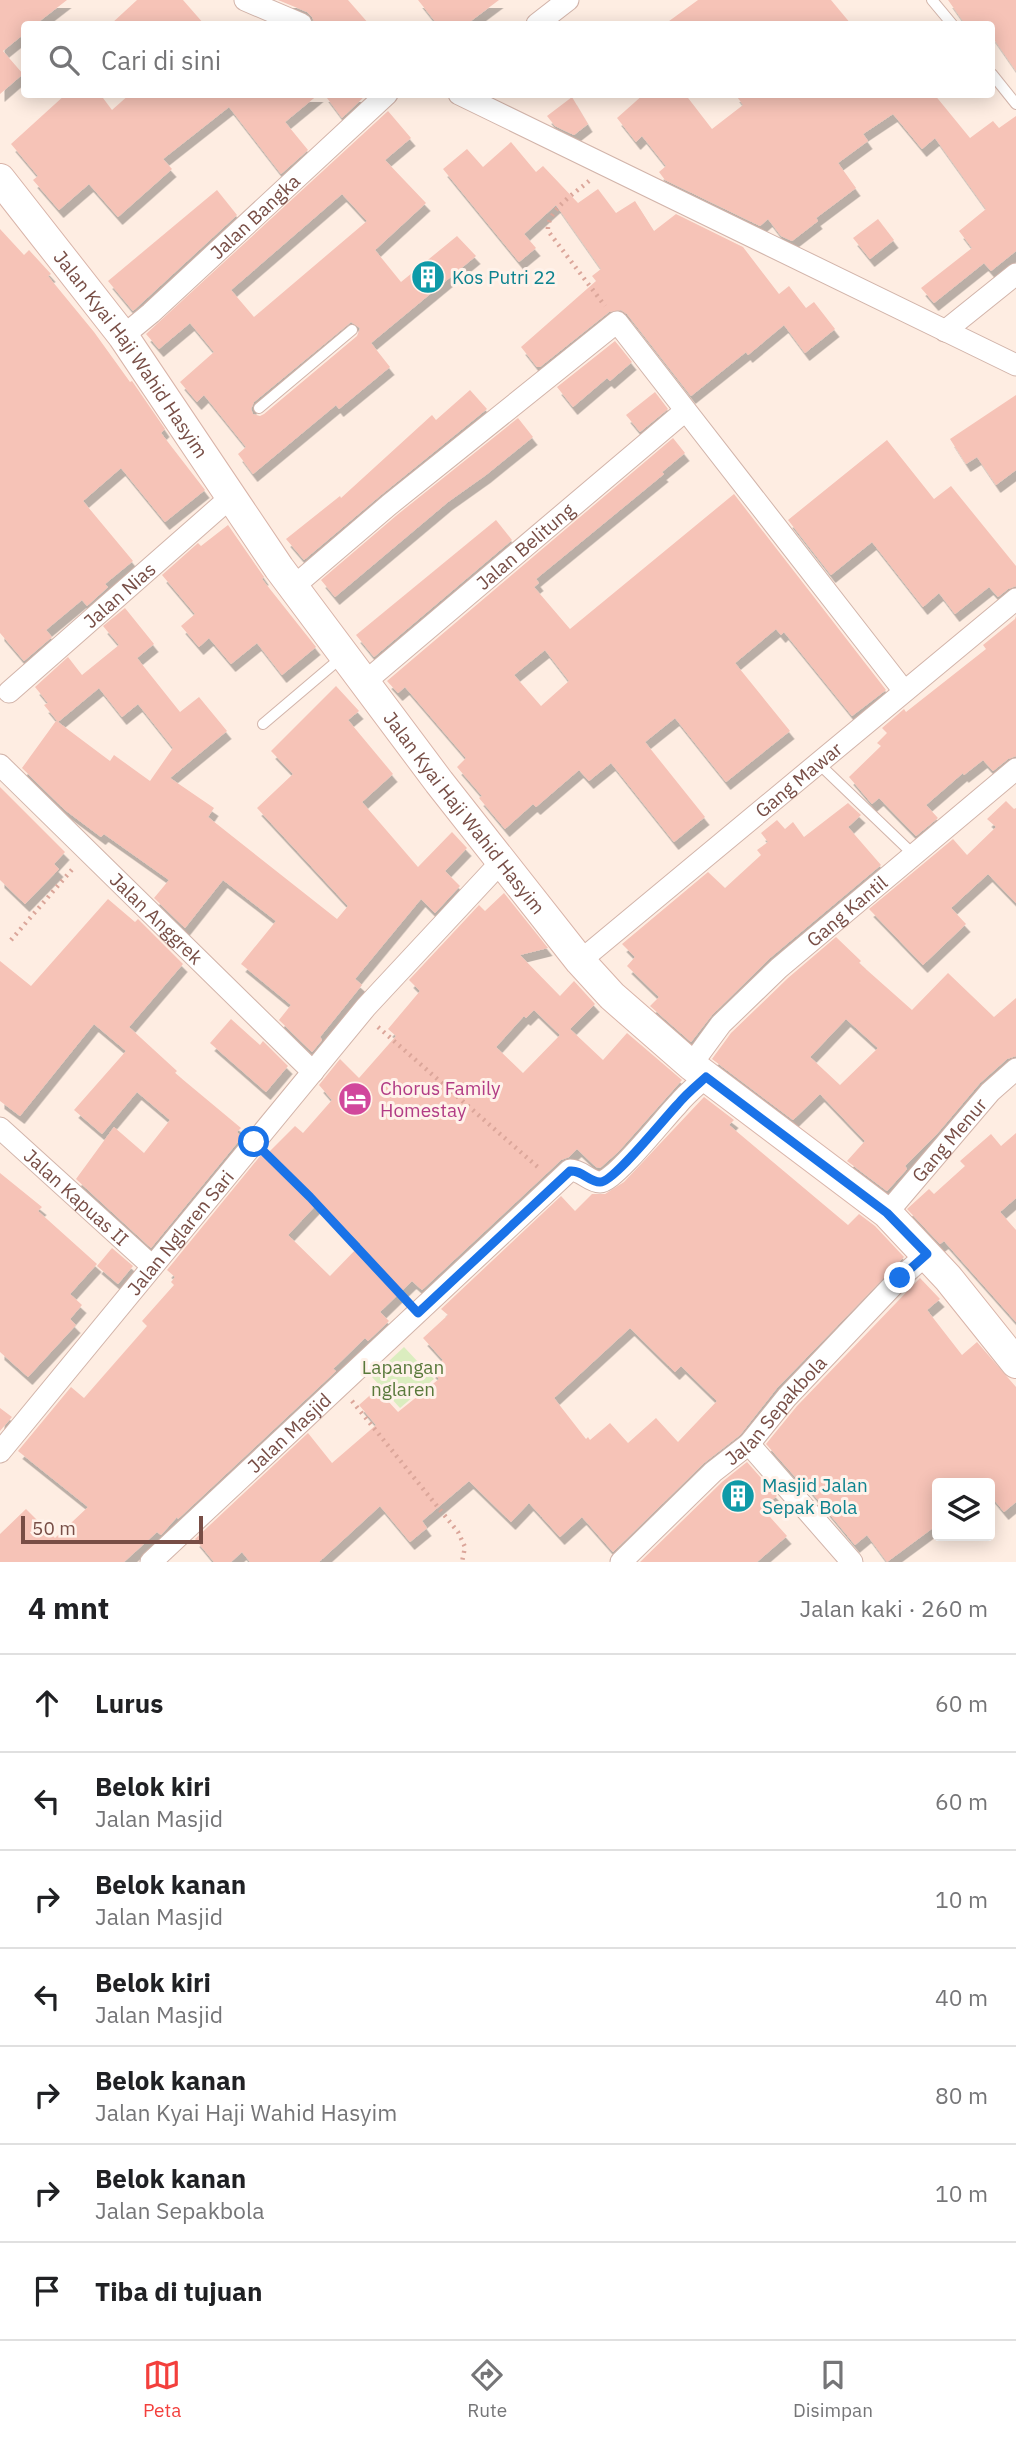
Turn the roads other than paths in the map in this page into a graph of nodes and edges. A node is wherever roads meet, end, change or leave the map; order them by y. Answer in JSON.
{"nodes":[{"id":1,"x":244,"y":0,"type":"edge"},
{"id":2,"x":568,"y":0,"type":"edge"},
{"id":3,"x":932,"y":0,"type":"edge"},
{"id":4,"x":294,"y":21,"type":"edge"},
{"id":5,"x":541,"y":21,"type":"edge"},
{"id":6,"x":950,"y":21,"type":"edge"},
{"id":7,"x":995,"y":78,"type":"edge"},
{"id":8,"x":383,"y":98,"type":"edge"},
{"id":9,"x":467,"y":98,"type":"edge"},
{"id":10,"x":1016,"y":104,"type":"edge"},
{"id":11,"x":0,"y":179,"type":"edge"},
{"id":12,"x":1016,"y":274,"type":"edge"},
{"id":13,"x":352,"y":330,"type":"dead end"},
{"id":14,"x":945,"y":331,"type":"junction"},
{"id":15,"x":123,"y":336,"type":"junction"},
{"id":16,"x":1016,"y":365,"type":"edge"},
{"id":17,"x":259,"y":408,"type":"dead end"},
{"id":18,"x":685,"y":411,"type":"junction"},
{"id":19,"x":231,"y":497,"type":"junction"},
{"id":20,"x":293,"y":586,"type":"junction"},
{"id":21,"x":1016,"y":599,"type":"edge"},
{"id":22,"x":344,"y":655,"type":"junction"},
{"id":23,"x":365,"y":682,"type":"junction"},
{"id":24,"x":904,"y":691,"type":"junction"},
{"id":25,"x":9,"y":692,"type":"dead end"},
{"id":26,"x":263,"y":724,"type":"dead end"},
{"id":27,"x":817,"y":763,"type":"junction"},
{"id":28,"x":0,"y":765,"type":"edge"},
{"id":29,"x":1016,"y":769,"type":"edge"},
{"id":30,"x":914,"y":855,"type":"junction"},
{"id":31,"x":502,"y":861,"type":"junction"},
{"id":32,"x":580,"y":961,"type":"junction"},
{"id":33,"x":1016,"y":1069,"type":"edge"},
{"id":34,"x":698,"y":1071,"type":"junction"},
{"id":35,"x":313,"y":1072,"type":"junction"},
{"id":36,"x":0,"y":1128,"type":"edge"},
{"id":37,"x":887,"y":1213,"type":"junction"},
{"id":38,"x":927,"y":1254,"type":"junction"},
{"id":39,"x":152,"y":1266,"type":"junction"},
{"id":40,"x":1016,"y":1363,"type":"edge"},
{"id":41,"x":749,"y":1444,"type":"junction"},
{"id":42,"x":0,"y":1452,"type":"edge"},
{"id":43,"x":151,"y":1562,"type":"edge"},
{"id":44,"x":621,"y":1562,"type":"edge"},
{"id":45,"x":852,"y":1562,"type":"edge"}],
"edges":[{"from":1,"to":4,"type":"street"},
{"from":2,"to":5,"type":"street"},
{"from":3,"to":6,"type":"lane"},
{"from":7,"to":10,"type":"lane"},
{"from":8,"to":15,"type":"street","name":"Jalan Bangka"},
{"from":9,"to":14,"type":"street"},
{"from":11,"to":15,"type":"main road","name":"Jalan Kyai Haji Wahid Hasyim"},
{"from":12,"to":14,"type":"street"},
{"from":13,"to":17,"type":"lane"},
{"from":14,"to":16,"type":"street"},
{"from":15,"to":19,"type":"main road","name":"Jalan Kyai Haji Wahid Hasyim"},
{"from":18,"to":20,"type":"street"},
{"from":18,"to":23,"type":"street","name":"Jalan Belitung"},
{"from":18,"to":24,"type":"street"},
{"from":19,"to":20,"type":"main road","name":"Jalan Kyai Haji Wahid Hasyim"},
{"from":19,"to":25,"type":"street","name":"Jalan Nias"},
{"from":20,"to":22,"type":"main road","name":"Jalan Kyai Haji Wahid Hasyim"},
{"from":21,"to":24,"type":"street","name":"Gang Mawar"},
{"from":22,"to":23,"type":"main road","name":"Jalan Kyai Haji Wahid Hasyim"},
{"from":22,"to":26,"type":"lane"},
{"from":23,"to":31,"type":"main road","name":"Jalan Kyai Haji Wahid Hasyim"},
{"from":24,"to":27,"type":"street","name":"Gang Mawar"},
{"from":27,"to":30,"type":"lane"},
{"from":27,"to":32,"type":"street","name":"Gang Mawar"},
{"from":28,"to":35,"type":"street","name":"Jalan Anggrek"},
{"from":29,"to":30,"type":"street","name":"Gang Kantil"},
{"from":30,"to":34,"type":"street","name":"Gang Kantil"},
{"from":31,"to":32,"type":"main road","name":"Jalan Kyai Haji Wahid Hasyim"},
{"from":31,"to":35,"type":"street","name":"Jalan Nglaren Sari"},
{"from":32,"to":34,"type":"main road","name":"Jalan Kyai Haji Wahid Hasyim"},
{"from":33,"to":37,"type":"street","name":"Gang Menur"},
{"from":34,"to":37,"type":"main road","name":"Jalan Kyai Haji Wahid Hasyim"},
{"from":34,"to":43,"type":"street","name":"Jalan Masjid"},
{"from":35,"to":39,"type":"street","name":"Jalan Nglaren Sari"},
{"from":36,"to":39,"type":"street","name":"Jalan Kapuas II"},
{"from":37,"to":38,"type":"main road","name":"Jalan Kyai Haji Wahid Hasyim"},
{"from":38,"to":40,"type":"main road","name":"Jalan Kyai Haji Wahid Hasyim"},
{"from":38,"to":41,"type":"street","name":"Jalan Sepakbola"},
{"from":39,"to":42,"type":"street","name":"Jalan Nglaren Sari"},
{"from":41,"to":44,"type":"street","name":"Jalan Sepakbola"},
{"from":41,"to":45,"type":"street"}]}
